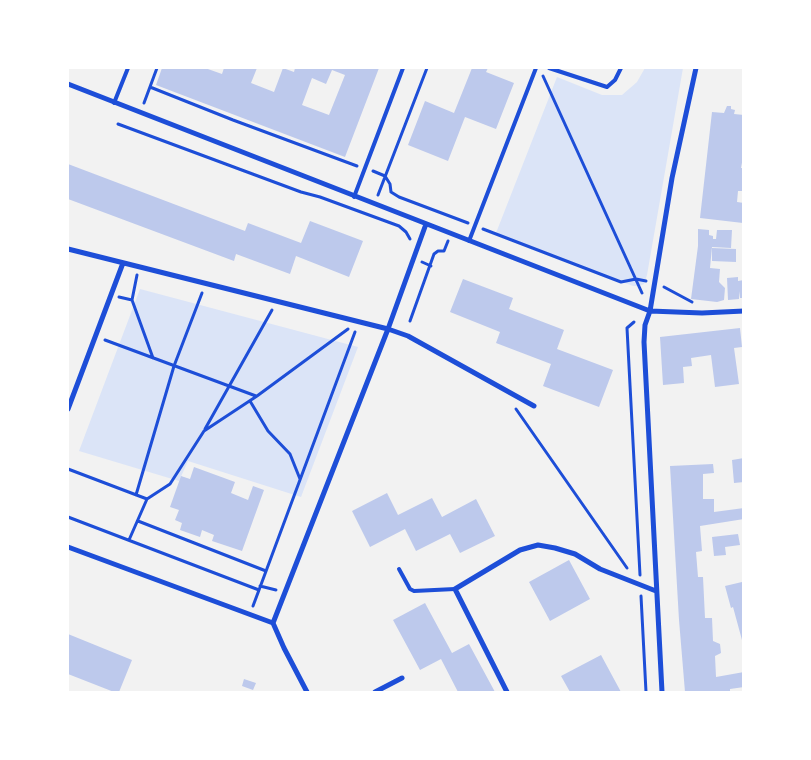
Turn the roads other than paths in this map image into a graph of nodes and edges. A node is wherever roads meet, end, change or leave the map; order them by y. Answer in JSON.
{"nodes":[{"id":1,"x":128,"y":68,"type":"edge"},
{"id":2,"x":403,"y":68,"type":"edge"},
{"id":3,"x":538,"y":68,"type":"edge"},
{"id":4,"x":549,"y":68,"type":"edge"},
{"id":5,"x":621,"y":68,"type":"edge"},
{"id":6,"x":696,"y":68,"type":"edge"},
{"id":7,"x":68,"y":84,"type":"edge"},
{"id":8,"x":114,"y":103,"type":"junction"},
{"id":9,"x":354,"y":197,"type":"junction"},
{"id":10,"x":426,"y":224,"type":"junction"},
{"id":11,"x":468,"y":241,"type":"junction"},
{"id":12,"x":68,"y":250,"type":"edge"},
{"id":13,"x":123,"y":263,"type":"junction"},
{"id":14,"x":650,"y":311,"type":"junction"},
{"id":15,"x":744,"y":311,"type":"edge"},
{"id":16,"x":388,"y":329,"type":"junction"},
{"id":17,"x":534,"y":406,"type":"dead end"},
{"id":18,"x":68,"y":409,"type":"edge"},
{"id":19,"x":68,"y":547,"type":"edge"},
{"id":20,"x":399,"y":569,"type":"dead end"},
{"id":21,"x":455,"y":589,"type":"junction"},
{"id":22,"x":656,"y":592,"type":"junction"},
{"id":23,"x":273,"y":622,"type":"junction"},
{"id":24,"x":402,"y":678,"type":"dead end"},
{"id":25,"x":307,"y":692,"type":"edge"},
{"id":26,"x":375,"y":692,"type":"edge"},
{"id":27,"x":507,"y":692,"type":"edge"},
{"id":28,"x":662,"y":692,"type":"edge"}],
"edges":[{"from":1,"to":8,"type":"lane"},
{"from":2,"to":9,"type":"lane"},
{"from":3,"to":11,"type":"lane"},
{"from":4,"to":5,"type":"lane"},
{"from":6,"to":14,"type":"street"},
{"from":7,"to":8,"type":"street"},
{"from":8,"to":9,"type":"street"},
{"from":9,"to":10,"type":"street"},
{"from":10,"to":11,"type":"street"},
{"from":10,"to":16,"type":"street"},
{"from":11,"to":14,"type":"street"},
{"from":12,"to":13,"type":"street"},
{"from":13,"to":16,"type":"street"},
{"from":13,"to":18,"type":"street"},
{"from":14,"to":15,"type":"street"},
{"from":14,"to":22,"type":"street"},
{"from":16,"to":17,"type":"street"},
{"from":16,"to":23,"type":"street"},
{"from":19,"to":23,"type":"street"},
{"from":20,"to":21,"type":"lane"},
{"from":21,"to":22,"type":"street"},
{"from":21,"to":27,"type":"street"},
{"from":22,"to":28,"type":"street"},
{"from":23,"to":25,"type":"street"},
{"from":24,"to":26,"type":"street"}]}
